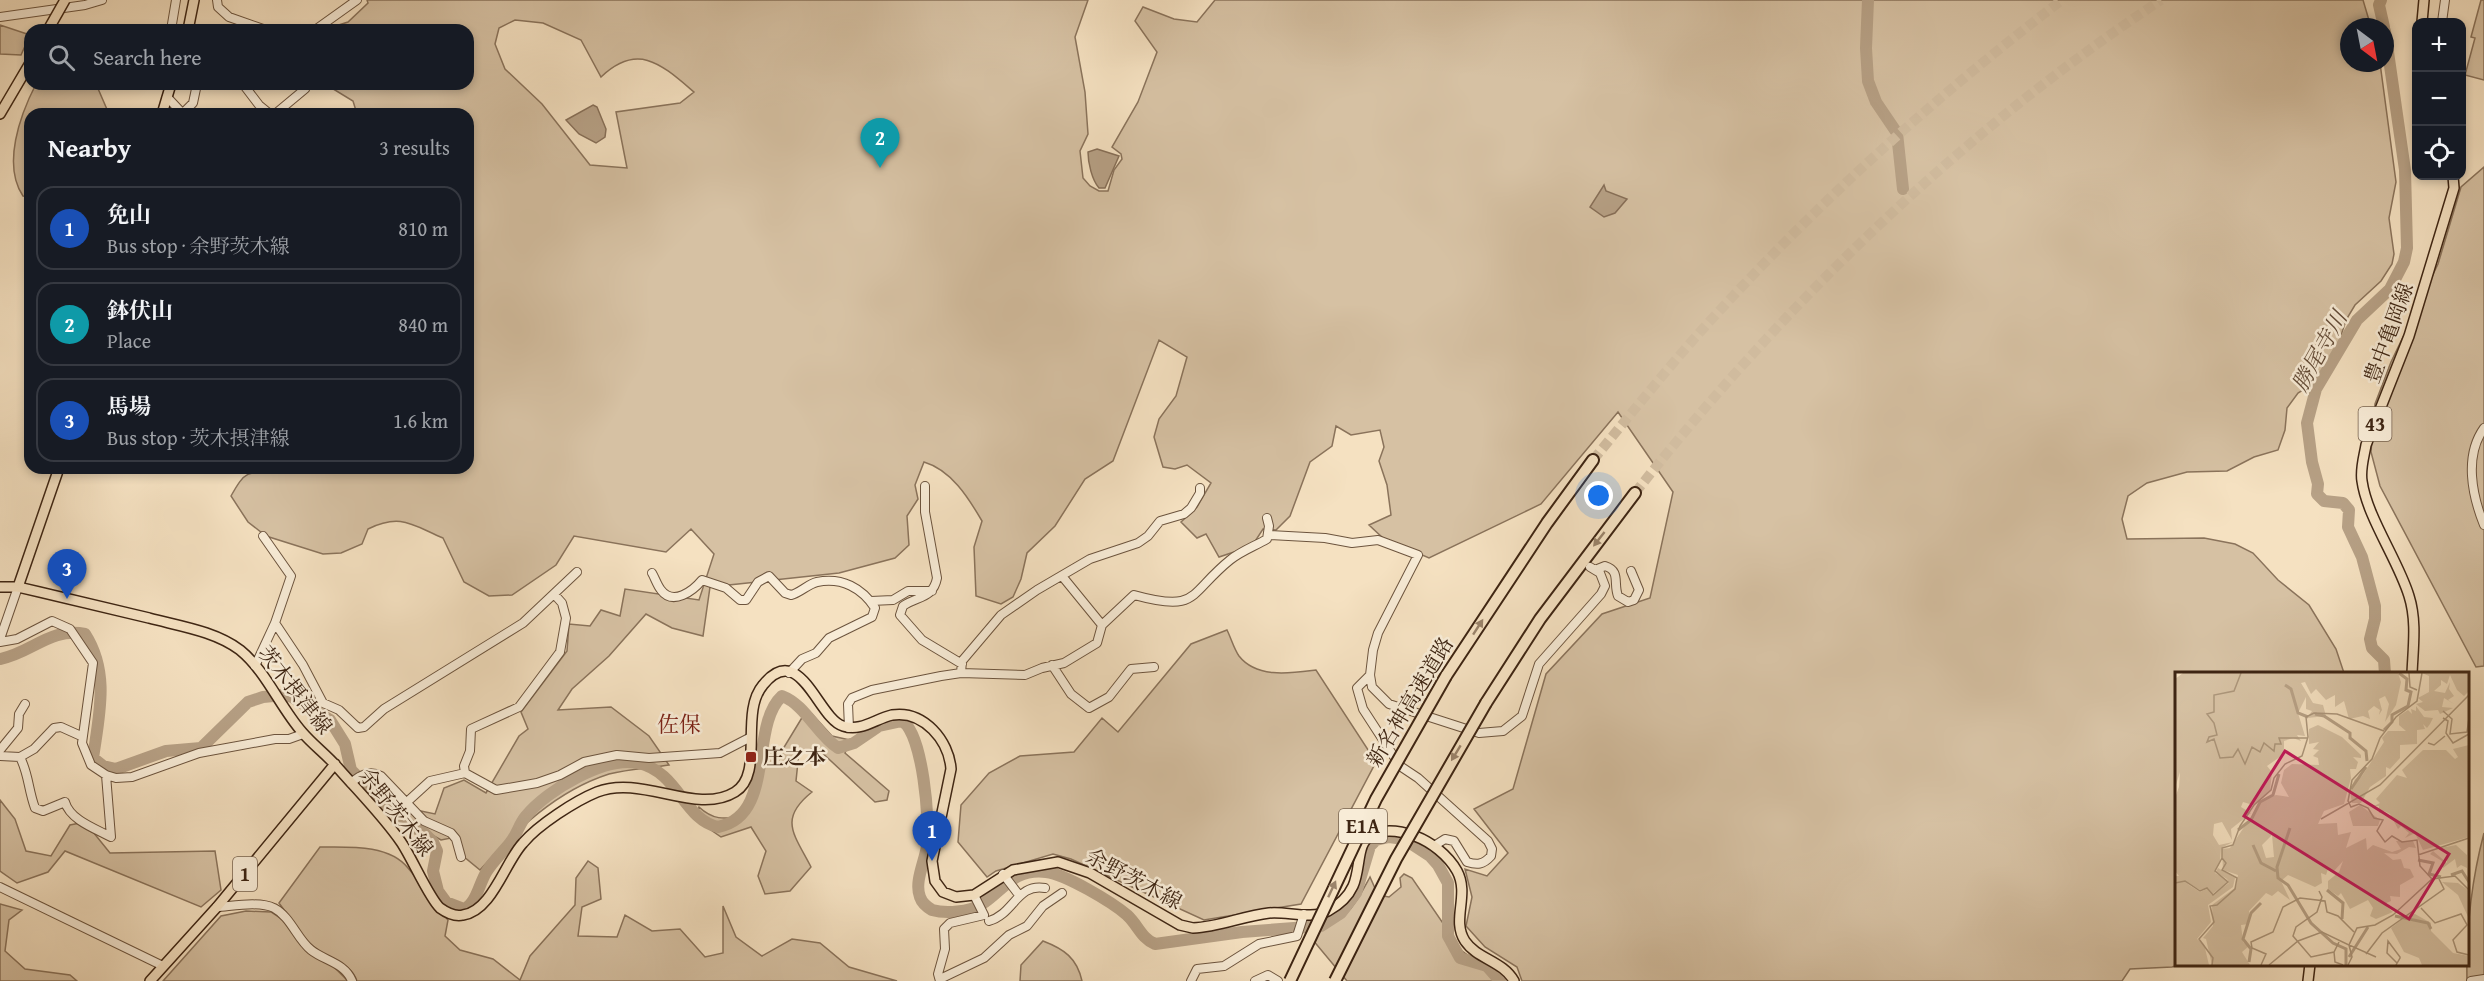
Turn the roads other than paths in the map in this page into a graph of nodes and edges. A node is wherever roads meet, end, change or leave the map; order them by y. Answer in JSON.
{"nodes":[{"id":1,"x":65,"y":0,"type":"edge"},
{"id":2,"x":102,"y":0,"type":"edge"},
{"id":3,"x":176,"y":0,"type":"edge"},
{"id":4,"x":194,"y":0,"type":"edge"},
{"id":5,"x":217,"y":0,"type":"edge"},
{"id":6,"x":357,"y":0,"type":"edge"},
{"id":7,"x":2424,"y":0,"type":"edge"},
{"id":8,"x":2445,"y":0,"type":"edge"},
{"id":9,"x":0,"y":17,"type":"edge"},
{"id":10,"x":2422,"y":18,"type":"edge"},
{"id":11,"x":2443,"y":18,"type":"edge"},
{"id":12,"x":51,"y":24,"type":"edge"},
{"id":13,"x":172,"y":24,"type":"edge"},
{"id":14,"x":189,"y":24,"type":"edge"},
{"id":15,"x":249,"y":24,"type":"edge"},
{"id":16,"x":323,"y":24,"type":"edge"},
{"id":17,"x":24,"y":73,"type":"edge"},
{"id":18,"x":169,"y":90,"type":"edge"},
{"id":19,"x":196,"y":90,"type":"edge"},
{"id":20,"x":248,"y":90,"type":"edge"},
{"id":21,"x":300,"y":90,"type":"edge"},
{"id":22,"x":167,"y":97,"type":"junction"},
{"id":23,"x":164,"y":108,"type":"edge"},
{"id":24,"x":177,"y":108,"type":"edge"},
{"id":25,"x":188,"y":108,"type":"edge"},
{"id":26,"x":263,"y":108,"type":"edge"},
{"id":27,"x":281,"y":108,"type":"edge"},
{"id":28,"x":0,"y":114,"type":"edge"},
{"id":29,"x":2453,"y":180,"type":"edge"},
{"id":30,"x":2484,"y":428,"type":"edge"},
{"id":31,"x":1593,"y":460,"type":"tunnel mouth"},
{"id":32,"x":57,"y":474,"type":"edge"},
{"id":33,"x":925,"y":486,"type":"dead end"},
{"id":34,"x":1200,"y":488,"type":"dead end"},
{"id":35,"x":1635,"y":493,"type":"tunnel mouth"},
{"id":36,"x":1267,"y":518,"type":"dead end"},
{"id":37,"x":2484,"y":525,"type":"edge"},
{"id":38,"x":263,"y":536,"type":"dead end"},
{"id":39,"x":1268,"y":536,"type":"junction"},
{"id":40,"x":1631,"y":571,"type":"dead end"},
{"id":41,"x":577,"y":572,"type":"dead end"},
{"id":42,"x":652,"y":573,"type":"dead end"},
{"id":43,"x":1062,"y":576,"type":"junction"},
{"id":44,"x":0,"y":587,"type":"edge"},
{"id":45,"x":18,"y":588,"type":"junction"},
{"id":46,"x":932,"y":591,"type":"junction"},
{"id":47,"x":554,"y":594,"type":"junction"},
{"id":48,"x":871,"y":601,"type":"junction"},
{"id":49,"x":572,"y":619,"type":"dead end"},
{"id":50,"x":275,"y":623,"type":"junction"},
{"id":51,"x":1102,"y":625,"type":"junction"},
{"id":52,"x":564,"y":632,"type":"junction"},
{"id":53,"x":0,"y":641,"type":"edge"},
{"id":54,"x":1052,"y":665,"type":"junction"},
{"id":55,"x":255,"y":666,"type":"junction"},
{"id":56,"x":1154,"y":667,"type":"dead end"},
{"id":57,"x":962,"y":668,"type":"junction"},
{"id":58,"x":2412,"y":672,"type":"edge"},
{"id":59,"x":789,"y":673,"type":"junction"},
{"id":60,"x":1370,"y":675,"type":"junction"},
{"id":61,"x":25,"y":704,"type":"dead end"},
{"id":62,"x":849,"y":728,"type":"junction"},
{"id":63,"x":303,"y":734,"type":"junction"},
{"id":64,"x":81,"y":736,"type":"junction"},
{"id":65,"x":749,"y":738,"type":"junction"},
{"id":66,"x":0,"y":750,"type":"edge"},
{"id":67,"x":0,"y":756,"type":"edge"},
{"id":68,"x":20,"y":757,"type":"junction"},
{"id":69,"x":335,"y":764,"type":"junction"},
{"id":70,"x":465,"y":773,"type":"junction"},
{"id":71,"x":106,"y":775,"type":"junction"},
{"id":72,"x":351,"y":783,"type":"junction"},
{"id":73,"x":407,"y":802,"type":"junction"},
{"id":74,"x":1434,"y":846,"type":"junction"},
{"id":75,"x":461,"y":856,"type":"dead end"},
{"id":76,"x":1004,"y":876,"type":"junction"},
{"id":77,"x":0,"y":887,"type":"edge"},
{"id":78,"x":1045,"y":888,"type":"dead end"},
{"id":79,"x":1062,"y":893,"type":"dead end"},
{"id":80,"x":974,"y":895,"type":"junction"},
{"id":81,"x":1019,"y":895,"type":"junction"},
{"id":82,"x":217,"y":908,"type":"junction"},
{"id":83,"x":1304,"y":916,"type":"junction"},
{"id":84,"x":988,"y":920,"type":"junction"},
{"id":85,"x":163,"y":966,"type":"junction"},
{"id":86,"x":2310,"y":966,"type":"edge"},
{"id":87,"x":2484,"y":979,"type":"edge"},
{"id":88,"x":941,"y":980,"type":"edge"},
{"id":89,"x":150,"y":981,"type":"edge"},
{"id":90,"x":352,"y":981,"type":"edge"},
{"id":91,"x":1191,"y":981,"type":"edge"},
{"id":92,"x":1255,"y":981,"type":"edge"},
{"id":93,"x":1278,"y":981,"type":"edge"},
{"id":94,"x":1290,"y":981,"type":"edge"},
{"id":95,"x":1335,"y":981,"type":"edge"},
{"id":96,"x":1514,"y":981,"type":"edge"},
{"id":97,"x":2308,"y":981,"type":"edge"},
{"id":98,"x":2470,"y":981,"type":"edge"}],
"edges":[{"from":1,"to":12,"type":"main road","bridge":true},
{"from":2,"to":9,"type":"street"},
{"from":3,"to":13,"type":"street"},
{"from":4,"to":14,"type":"main road"},
{"from":5,"to":15,"type":"street"},
{"from":6,"to":16,"type":"street"},
{"from":7,"to":10,"type":"main road"},
{"from":8,"to":11,"type":"street"},
{"from":17,"to":28,"type":"main road"},
{"from":18,"to":22,"type":"main road"},
{"from":19,"to":25,"type":"street"},
{"from":20,"to":26,"type":"street"},
{"from":21,"to":27,"type":"street"},
{"from":22,"to":23,"type":"main road"},
{"from":22,"to":24,"type":"street"},
{"from":29,"to":58,"type":"main road","name":"豊中亀岡線","number":"43"},
{"from":30,"to":37,"type":"street"},
{"from":94,"to":31,"type":"highway","name":"新名神高速道路","number":"E1A","one_way":true,"bridge":true},
{"from":32,"to":45,"type":"main road"},
{"from":33,"to":46,"type":"street"},
{"from":34,"to":43,"type":"street"},
{"from":35,"to":95,"type":"highway","number":"E1A","one_way":true,"bridge":true},
{"from":36,"to":39,"type":"street"},
{"from":38,"to":50,"type":"street"},
{"from":39,"to":51,"type":"street"},
{"from":39,"to":60,"type":"street"},
{"from":40,"to":60,"type":"street"},
{"from":41,"to":47,"type":"street"},
{"from":42,"to":48,"type":"street"},
{"from":43,"to":51,"type":"street"},
{"from":43,"to":57,"type":"street"},
{"from":44,"to":45,"type":"main road","name":"茨木摂津線"},
{"from":45,"to":53,"type":"street"},
{"from":45,"to":55,"type":"main road","name":"茨木摂津線"},
{"from":46,"to":48,"type":"street"},
{"from":46,"to":57,"type":"street"},
{"from":47,"to":50,"type":"street"},
{"from":47,"to":52,"type":"street"},
{"from":48,"to":59,"type":"street"},
{"from":49,"to":52,"type":"street"},
{"from":50,"to":55,"type":"street"},
{"from":51,"to":54,"type":"street"},
{"from":52,"to":70,"type":"street"},
{"from":53,"to":64,"type":"street"},
{"from":54,"to":56,"type":"street"},
{"from":54,"to":57,"type":"street"},
{"from":55,"to":63,"type":"main road","name":"茨木摂津線"},
{"from":57,"to":62,"type":"street"},
{"from":59,"to":62,"type":"main road"},
{"from":59,"to":65,"type":"main road","name":"余野茨木線"},
{"from":60,"to":74,"type":"street"},
{"from":61,"to":66,"type":"street"},
{"from":62,"to":80,"type":"main road"},
{"from":63,"to":69,"type":"main road","name":"茨木摂津線"},
{"from":63,"to":71,"type":"street"},
{"from":64,"to":68,"type":"street"},
{"from":64,"to":71,"type":"street"},
{"from":65,"to":70,"type":"street"},
{"from":65,"to":72,"type":"main road","name":"余野茨木線"},
{"from":67,"to":68,"type":"street"},
{"from":68,"to":71,"type":"street"},
{"from":69,"to":72,"type":"main road","name":"余野茨木線"},
{"from":69,"to":82,"type":"main road","name":"茨木摂津線","number":"1"},
{"from":70,"to":73,"type":"street"},
{"from":72,"to":73,"type":"street"},
{"from":73,"to":75,"type":"street"},
{"from":74,"to":83,"type":"main road","name":"余野茨木線"},
{"from":74,"to":96,"type":"main road","name":"余野茨木線"},
{"from":76,"to":80,"type":"main road","name":"余野茨木線"},
{"from":76,"to":81,"type":"street"},
{"from":76,"to":83,"type":"main road","name":"余野茨木線"},
{"from":77,"to":85,"type":"street"},
{"from":78,"to":81,"type":"street"},
{"from":79,"to":88,"type":"street"},
{"from":80,"to":84,"type":"street"},
{"from":81,"to":84,"type":"street"},
{"from":82,"to":85,"type":"main road","name":"茨木摂津線","number":"1"},
{"from":82,"to":90,"type":"street"},
{"from":83,"to":91,"type":"street"},
{"from":84,"to":88,"type":"street"},
{"from":85,"to":89,"type":"main road","name":"茨木摂津線","number":"1"},
{"from":86,"to":97,"type":"main road"},
{"from":87,"to":98,"type":"street"},
{"from":92,"to":93,"type":"street"}]}
